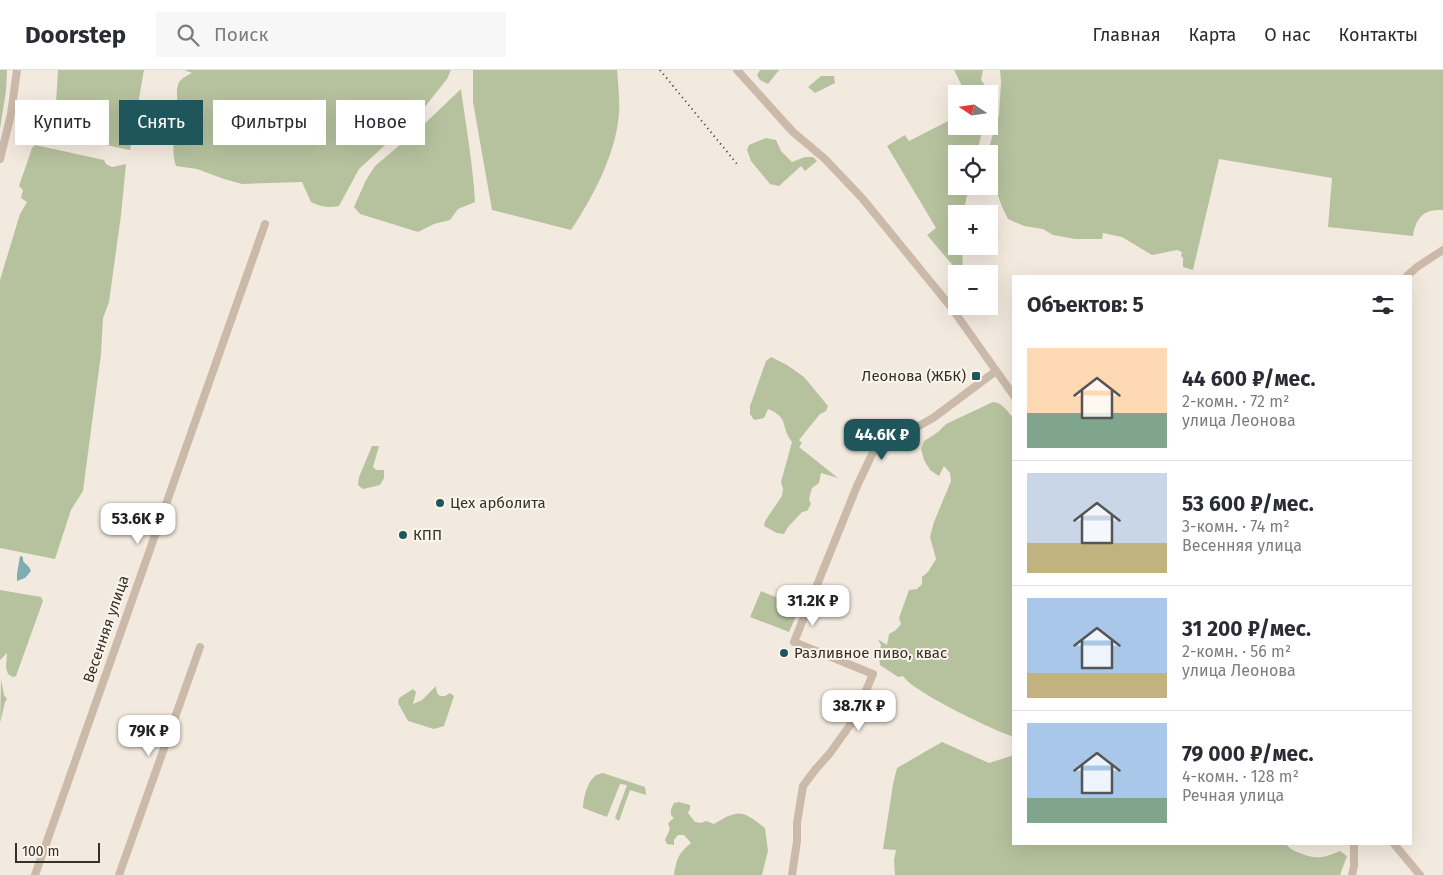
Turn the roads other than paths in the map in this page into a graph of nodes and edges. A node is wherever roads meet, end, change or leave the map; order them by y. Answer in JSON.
{"nodes":[{"id":1,"x":16,"y":70,"type":"edge"},
{"id":2,"x":737,"y":70,"type":"edge"},
{"id":3,"x":0,"y":159,"type":"edge"},
{"id":4,"x":265,"y":224,"type":"dead end"},
{"id":5,"x":1443,"y":250,"type":"edge"},
{"id":6,"x":1408,"y":275,"type":"edge"},
{"id":7,"x":996,"y":371,"type":"junction"},
{"id":8,"x":1012,"y":393,"type":"edge"},
{"id":9,"x":200,"y":647,"type":"dead end"},
{"id":10,"x":1354,"y":845,"type":"edge"},
{"id":11,"x":1395,"y":845,"type":"edge"},
{"id":12,"x":35,"y":875,"type":"edge"},
{"id":13,"x":119,"y":875,"type":"edge"},
{"id":14,"x":792,"y":875,"type":"edge"},
{"id":15,"x":1352,"y":875,"type":"edge"},
{"id":16,"x":1420,"y":875,"type":"edge"}],
"edges":[{"from":1,"to":3,"type":"street"},
{"from":2,"to":7,"type":"street"},
{"from":4,"to":12,"type":"street","name":"Весенняя улица"},
{"from":5,"to":6,"type":"street"},
{"from":7,"to":8,"type":"street"},
{"from":7,"to":14,"type":"street"},
{"from":9,"to":13,"type":"street"},
{"from":10,"to":15,"type":"street"},
{"from":11,"to":16,"type":"street"}]}
